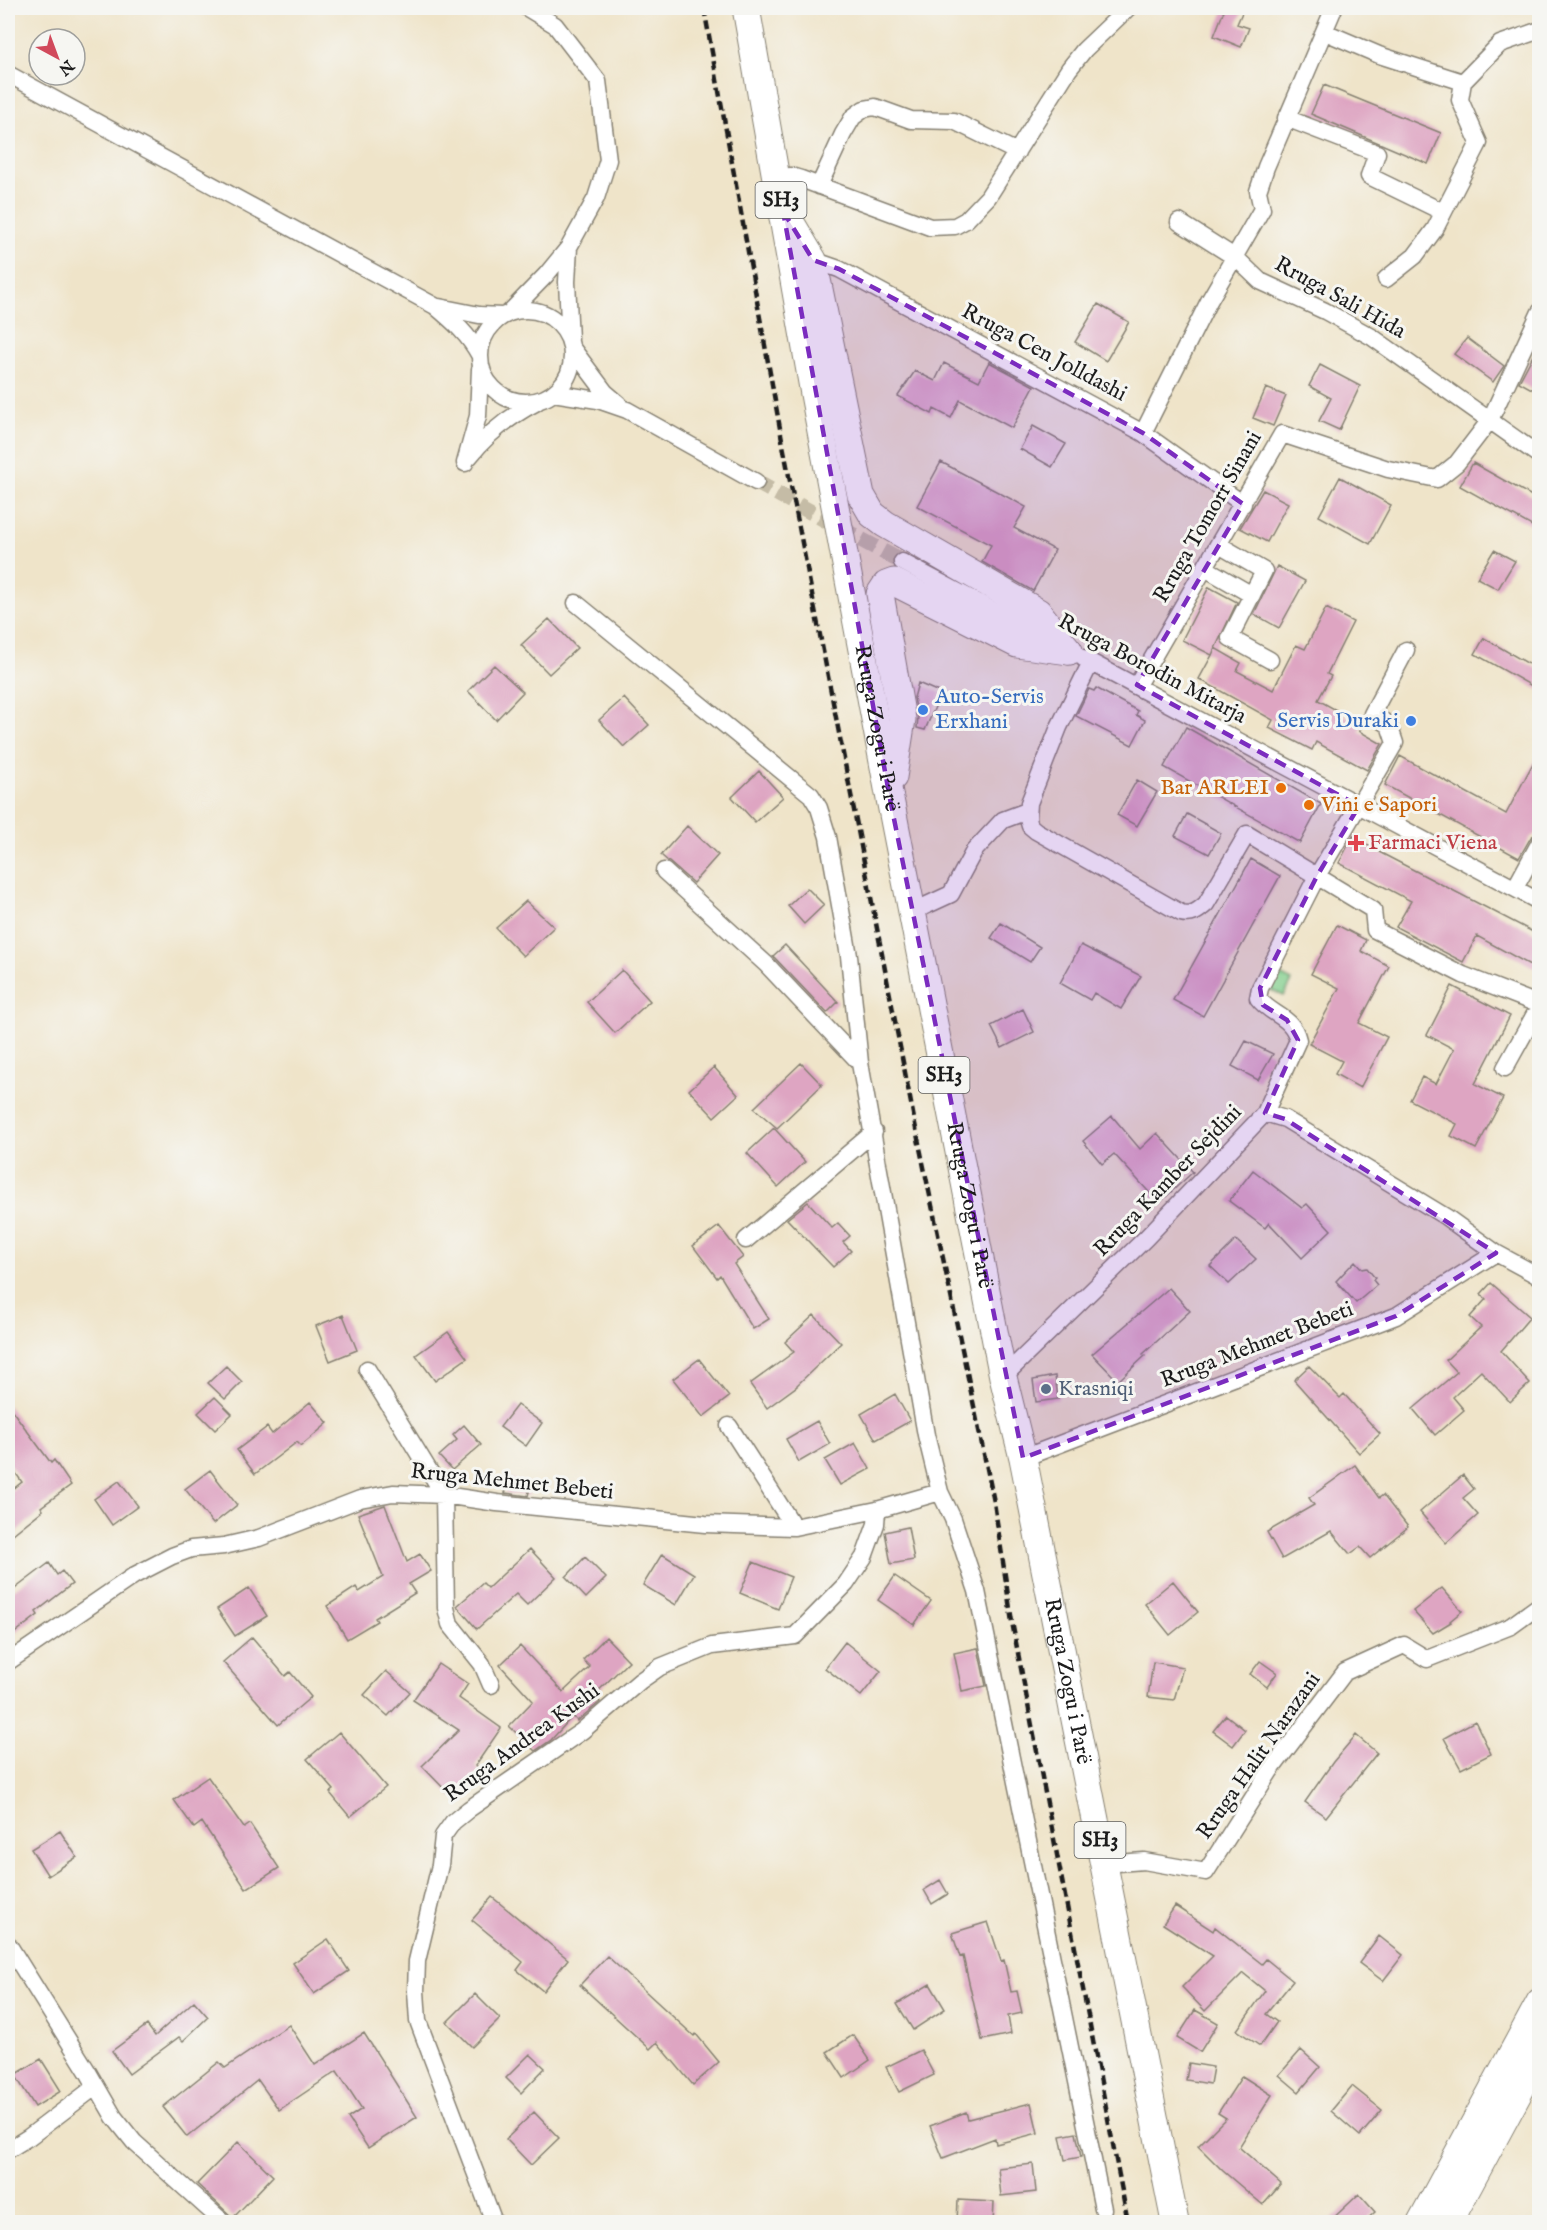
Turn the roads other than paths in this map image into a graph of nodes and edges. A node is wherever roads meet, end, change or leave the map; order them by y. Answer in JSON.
{"nodes":[{"id":1,"x":527,"y":8,"type":"edge"},
{"id":2,"x":746,"y":8,"type":"edge"},
{"id":3,"x":1128,"y":8,"type":"edge"},
{"id":4,"x":1334,"y":8,"type":"edge"},
{"id":5,"x":1539,"y":30,"type":"edge"},
{"id":6,"x":1325,"y":32,"type":"junction"},
{"id":7,"x":8,"y":74,"type":"edge"},
{"id":8,"x":1463,"y":82,"type":"junction"},
{"id":9,"x":1286,"y":118,"type":"junction"},
{"id":10,"x":1017,"y":152,"type":"junction"},
{"id":11,"x":777,"y":177,"type":"junction"},
{"id":12,"x":819,"y":186,"type":"junction"},
{"id":13,"x":783,"y":211,"type":"junction"},
{"id":14,"x":1443,"y":212,"type":"junction"},
{"id":15,"x":1179,"y":222,"type":"dead end"},
{"id":16,"x":568,"y":247,"type":"junction"},
{"id":17,"x":1236,"y":258,"type":"junction"},
{"id":18,"x":813,"y":260,"type":"junction"},
{"id":19,"x":1386,"y":279,"type":"dead end"},
{"id":20,"x":435,"y":306,"type":"junction"},
{"id":21,"x":1539,"y":312,"type":"edge"},
{"id":22,"x":505,"y":315,"type":"junction"},
{"id":23,"x":571,"y":345,"type":"junction"},
{"id":24,"x":480,"y":359,"type":"junction"},
{"id":25,"x":548,"y":396,"type":"junction"},
{"id":26,"x":627,"y":410,"type":"junction"},
{"id":27,"x":1490,"y":420,"type":"junction"},
{"id":28,"x":1143,"y":433,"type":"junction"},
{"id":29,"x":1539,"y":456,"type":"edge"},
{"id":30,"x":756,"y":482,"type":"tunnel mouth"},
{"id":31,"x":1242,"y":504,"type":"junction"},
{"id":32,"x":1219,"y":545,"type":"junction"},
{"id":33,"x":902,"y":562,"type":"tunnel mouth"},
{"id":34,"x":1205,"y":568,"type":"junction"},
{"id":35,"x":1251,"y":595,"type":"junction"},
{"id":36,"x":576,"y":603,"type":"dead end"},
{"id":37,"x":1406,"y":650,"type":"dead end"},
{"id":38,"x":1080,"y":656,"type":"junction"},
{"id":39,"x":1270,"y":660,"type":"dead end"},
{"id":40,"x":1137,"y":685,"type":"junction"},
{"id":41,"x":890,"y":799,"type":"junction"},
{"id":42,"x":1359,"y":806,"type":"junction"},
{"id":43,"x":1027,"y":811,"type":"junction"},
{"id":44,"x":1539,"y":842,"type":"edge"},
{"id":45,"x":664,"y":871,"type":"dead end"},
{"id":46,"x":1317,"y":876,"type":"junction"},
{"id":47,"x":1515,"y":888,"type":"junction"},
{"id":48,"x":1539,"y":902,"type":"edge"},
{"id":49,"x":912,"y":912,"type":"junction"},
{"id":50,"x":1539,"y":1005,"type":"edge"},
{"id":51,"x":860,"y":1063,"type":"junction"},
{"id":52,"x":1506,"y":1068,"type":"dead end"},
{"id":53,"x":1265,"y":1113,"type":"junction"},
{"id":54,"x":874,"y":1132,"type":"junction"},
{"id":55,"x":746,"y":1240,"type":"dead end"},
{"id":56,"x":1496,"y":1252,"type":"junction"},
{"id":57,"x":1539,"y":1277,"type":"edge"},
{"id":58,"x":367,"y":1369,"type":"dead end"},
{"id":59,"x":1003,"y":1377,"type":"junction"},
{"id":60,"x":729,"y":1426,"type":"dead end"},
{"id":61,"x":1023,"y":1458,"type":"junction"},
{"id":62,"x":940,"y":1492,"type":"junction"},
{"id":63,"x":444,"y":1495,"type":"junction"},
{"id":64,"x":877,"y":1510,"type":"junction"},
{"id":65,"x":795,"y":1527,"type":"junction"},
{"id":66,"x":1539,"y":1605,"type":"edge"},
{"id":67,"x":8,"y":1662,"type":"edge"},
{"id":68,"x":491,"y":1685,"type":"dead end"},
{"id":69,"x":1104,"y":1864,"type":"junction"},
{"id":70,"x":8,"y":1944,"type":"edge"},
{"id":71,"x":1539,"y":2002,"type":"edge"},
{"id":72,"x":1539,"y":2053,"type":"edge"},
{"id":73,"x":95,"y":2087,"type":"junction"},
{"id":74,"x":8,"y":2150,"type":"edge"},
{"id":75,"x":1103,"y":2209,"type":"dead end"},
{"id":76,"x":223,"y":2223,"type":"edge"},
{"id":77,"x":494,"y":2223,"type":"edge"},
{"id":78,"x":1175,"y":2223,"type":"edge"},
{"id":79,"x":1421,"y":2223,"type":"edge"},
{"id":80,"x":1449,"y":2223,"type":"edge"}],
"edges":[{"from":1,"to":16,"type":"street"},
{"from":2,"to":11,"type":"main road","name":"Rruga Zogu i Parë","number":"SH3"},
{"from":3,"to":10,"type":"street"},
{"from":4,"to":6,"type":"street"},
{"from":5,"to":8,"type":"street"},
{"from":6,"to":8,"type":"street"},
{"from":6,"to":9,"type":"street"},
{"from":7,"to":20,"type":"street"},
{"from":8,"to":14,"type":"street"},
{"from":9,"to":14,"type":"street"},
{"from":9,"to":17,"type":"street"},
{"from":10,"to":12,"type":"street"},
{"from":10,"to":12,"type":"street"},
{"from":11,"to":12,"type":"street"},
{"from":11,"to":13,"type":"main road","name":"Rruga Zogu i Parë","number":"SH3"},
{"from":13,"to":18,"type":"main road"},
{"from":13,"to":41,"type":"main road","name":"Rruga Zogu i Parë","number":"SH3"},
{"from":14,"to":19,"type":"street"},
{"from":15,"to":17,"type":"street","name":"Rruga Sali Hida"},
{"from":16,"to":22,"type":"street"},
{"from":16,"to":23,"type":"street"},
{"from":17,"to":27,"type":"street","name":"Rruga Sali Hida"},
{"from":17,"to":28,"type":"street"},
{"from":18,"to":28,"type":"street","name":"Rruga Cen Jolldashi"},
{"from":18,"to":38,"type":"main road"},
{"from":20,"to":22,"type":"street"},
{"from":20,"to":24,"type":"street"},
{"from":21,"to":27,"type":"street","name":"Rruga Tomorr Sinani"},
{"from":22,"to":23,"type":"street"},
{"from":22,"to":24,"type":"street"},
{"from":23,"to":25,"type":"street"},
{"from":23,"to":26,"type":"street"},
{"from":24,"to":25,"type":"street"},
{"from":24,"to":25,"type":"street"},
{"from":25,"to":26,"type":"street"},
{"from":26,"to":30,"type":"street"},
{"from":27,"to":29,"type":"street","name":"Rruga Sali Hida"},
{"from":27,"to":31,"type":"street","name":"Rruga Tomorr Sinani"},
{"from":28,"to":31,"type":"street","name":"Rruga Cen Jolldashi"},
{"from":31,"to":32,"type":"street","name":"Rruga Tomorr Sinani"},
{"from":32,"to":34,"type":"street","name":"Rruga Tomorr Sinani"},
{"from":32,"to":35,"type":"street"},
{"from":33,"to":38,"type":"street","name":"Rruga Borodin Mitarja"},
{"from":34,"to":35,"type":"street"},
{"from":34,"to":40,"type":"street","name":"Rruga Tomorr Sinani"},
{"from":35,"to":39,"type":"street"},
{"from":36,"to":51,"type":"street"},
{"from":37,"to":42,"type":"street"},
{"from":38,"to":40,"type":"street","name":"Rruga Borodin Mitarja"},
{"from":38,"to":41,"type":"main road"},
{"from":38,"to":43,"type":"street"},
{"from":40,"to":42,"type":"street","name":"Rruga Borodin Mitarja"},
{"from":41,"to":49,"type":"main road","name":"Rruga Zogu i Parë","number":"SH3"},
{"from":42,"to":46,"type":"street"},
{"from":42,"to":47,"type":"street","name":"Rruga Borodin Mitarja"},
{"from":43,"to":46,"type":"street"},
{"from":43,"to":49,"type":"street"},
{"from":44,"to":47,"type":"street"},
{"from":45,"to":51,"type":"street"},
{"from":46,"to":50,"type":"street"},
{"from":46,"to":53,"type":"street"},
{"from":47,"to":48,"type":"street","name":"Rruga Borodin Mitarja"},
{"from":49,"to":59,"type":"main road","name":"Rruga Zogu i Parë","number":"SH3"},
{"from":50,"to":52,"type":"street"},
{"from":51,"to":54,"type":"street"},
{"from":53,"to":56,"type":"street","name":"Rruga Kamber Sejdini"},
{"from":53,"to":59,"type":"street","name":"Rruga Kamber Sejdini"},
{"from":54,"to":55,"type":"street"},
{"from":54,"to":62,"type":"street"},
{"from":56,"to":57,"type":"street","name":"Rruga Kamber Sejdini"},
{"from":56,"to":61,"type":"street","name":"Rruga Mehmet Bebeti"},
{"from":58,"to":63,"type":"street"},
{"from":59,"to":61,"type":"main road","name":"Rruga Zogu i Parë","number":"SH3"},
{"from":60,"to":65,"type":"street"},
{"from":61,"to":69,"type":"main road","name":"Rruga Zogu i Parë","number":"SH3"},
{"from":62,"to":64,"type":"street","name":"Rruga Mehmet Bebeti"},
{"from":62,"to":75,"type":"street"},
{"from":63,"to":65,"type":"street","name":"Rruga Mehmet Bebeti"},
{"from":63,"to":67,"type":"street","name":"Rruga Mehmet Bebeti"},
{"from":63,"to":68,"type":"street"},
{"from":64,"to":65,"type":"street","name":"Rruga Mehmet Bebeti"},
{"from":64,"to":77,"type":"street","name":"Rruga Andrea Kushi"},
{"from":66,"to":69,"type":"street","name":"Rruga Halit Narazani"},
{"from":69,"to":78,"type":"main road","name":"Rruga Zogu i Parë","number":"SH3"},
{"from":70,"to":73,"type":"street"},
{"from":71,"to":79,"type":"main road"},
{"from":72,"to":80,"type":"main road"},
{"from":73,"to":74,"type":"street"},
{"from":73,"to":76,"type":"street"}]}
